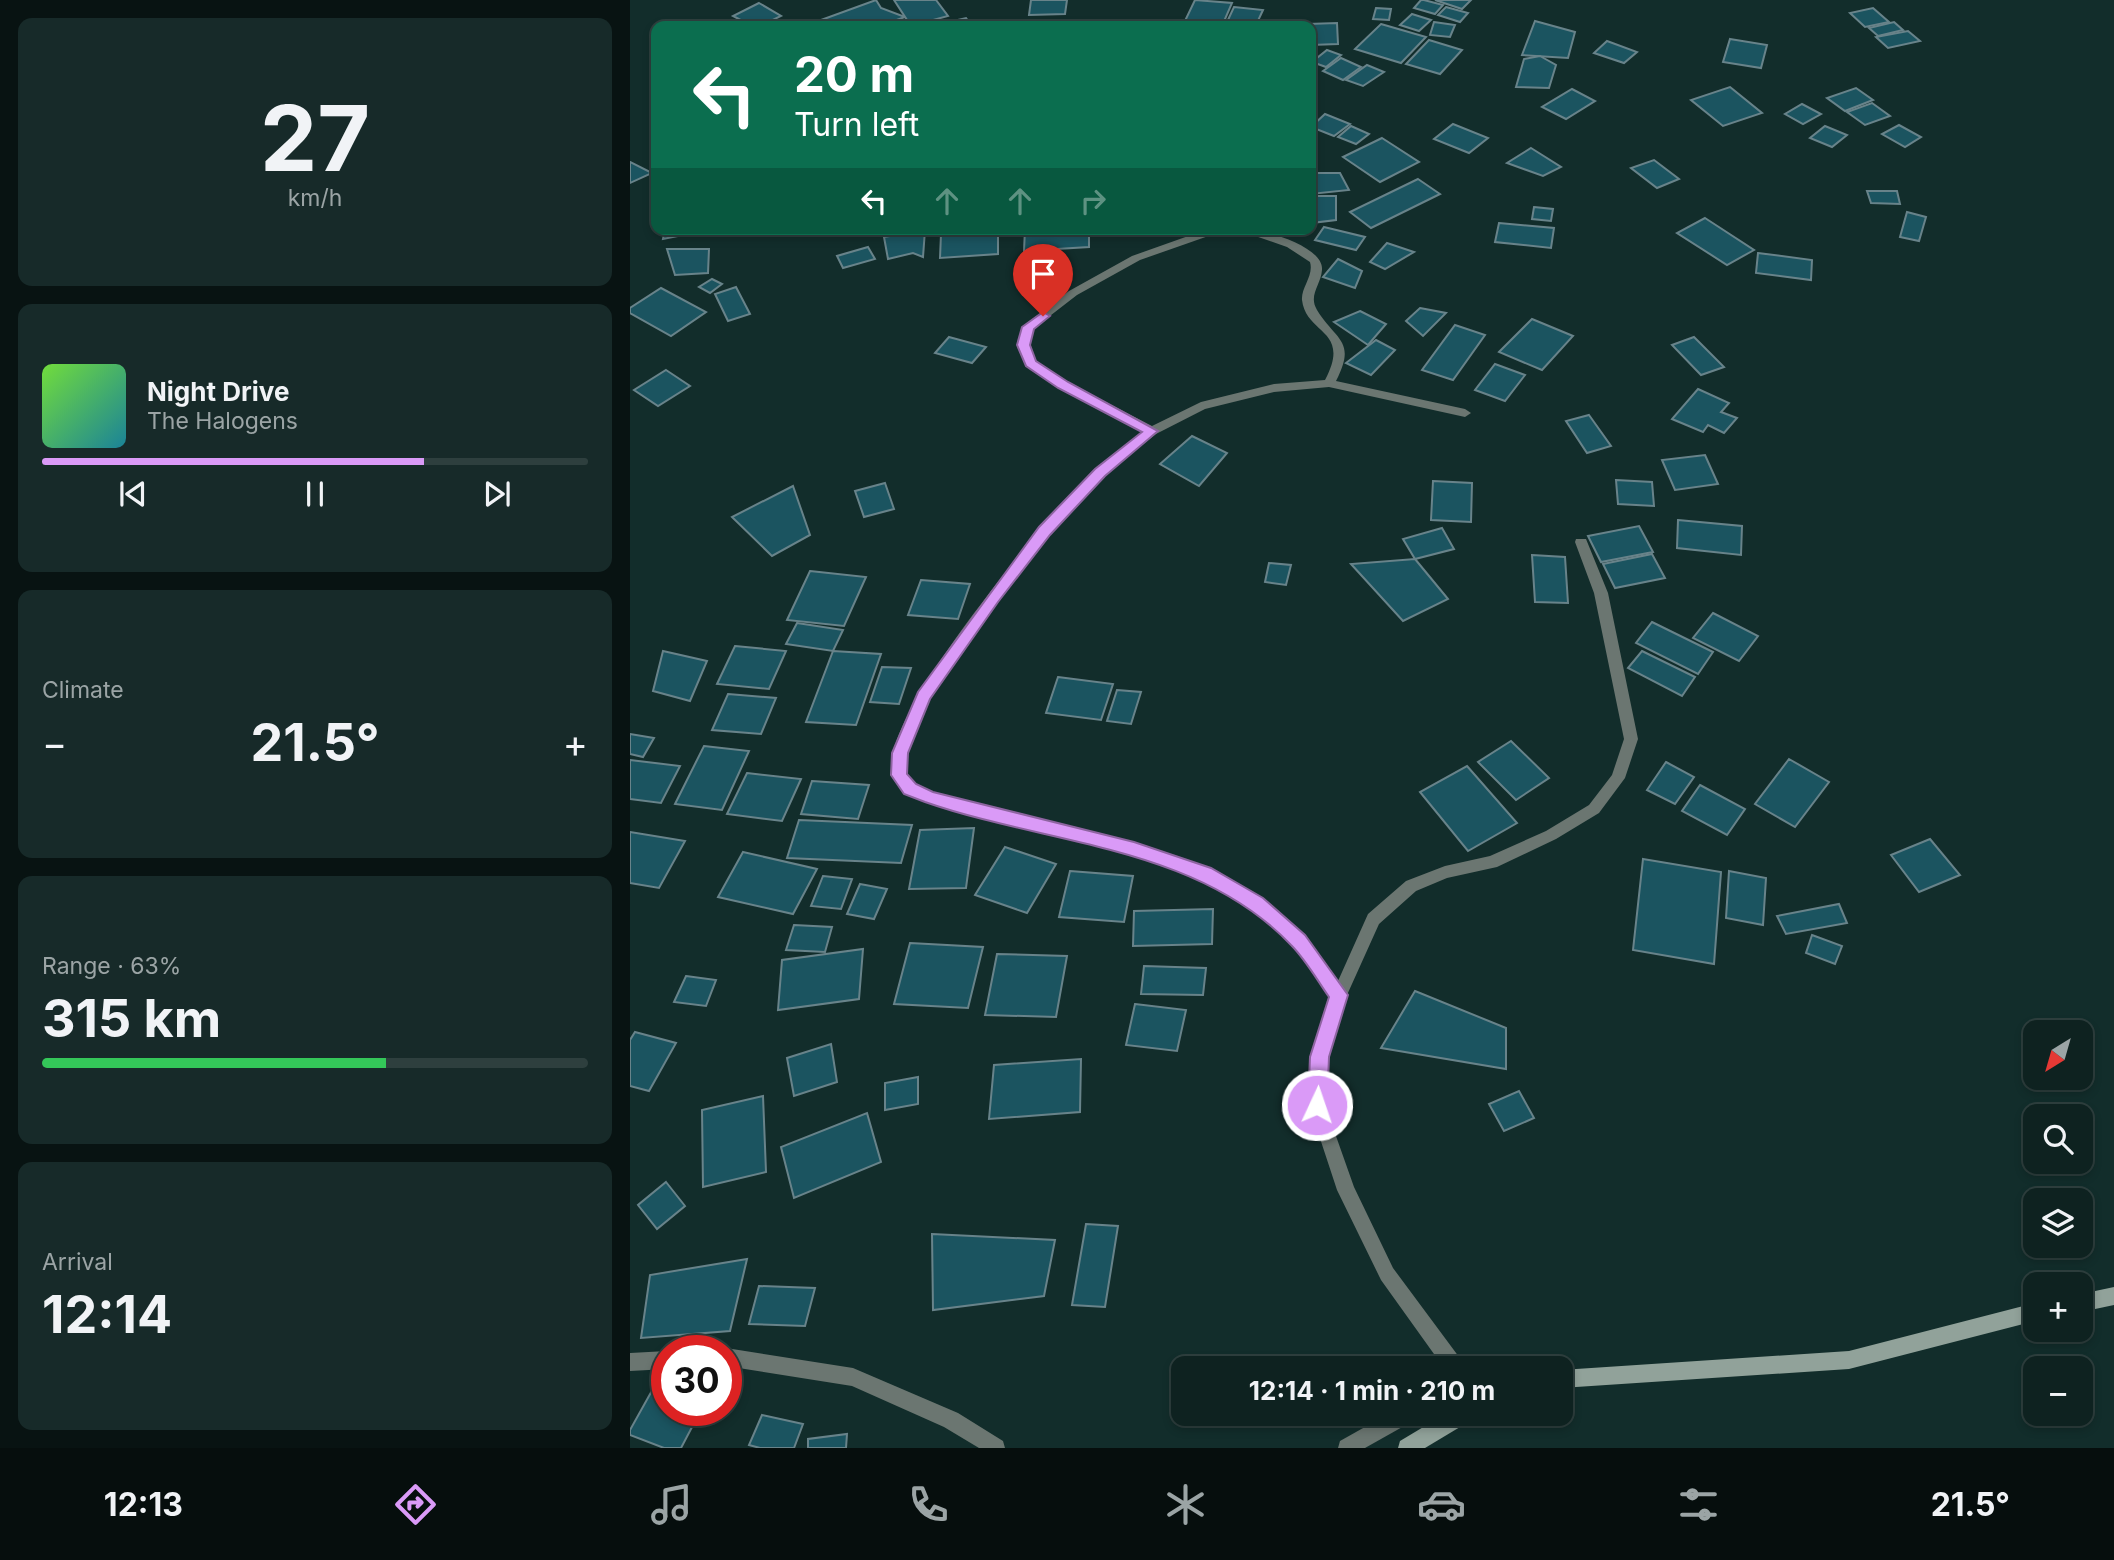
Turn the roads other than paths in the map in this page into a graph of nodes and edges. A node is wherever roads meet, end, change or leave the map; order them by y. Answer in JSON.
{"nodes":[{"id":1,"x":1202,"y":235,"type":"edge"},
{"id":2,"x":1264,"y":235,"type":"edge"},
{"id":3,"x":1329,"y":383,"type":"junction"},
{"id":4,"x":1465,"y":413,"type":"dead end"},
{"id":5,"x":1152,"y":431,"type":"junction"},
{"id":6,"x":1581,"y":542,"type":"dead end"},
{"id":7,"x":1339,"y":995,"type":"junction"},
{"id":8,"x":2114,"y":1296,"type":"edge"},
{"id":9,"x":2093,"y":1300,"type":"edge"},
{"id":10,"x":2023,"y":1315,"type":"edge"},
{"id":11,"x":1446,"y":1356,"type":"edge"},
{"id":12,"x":742,"y":1360,"type":"edge"},
{"id":13,"x":651,"y":1361,"type":"edge"},
{"id":14,"x":630,"y":1362,"type":"edge"},
{"id":15,"x":1573,"y":1378,"type":"edge"},
{"id":16,"x":1385,"y":1426,"type":"edge"},
{"id":17,"x":1443,"y":1426,"type":"edge"},
{"id":18,"x":996,"y":1448,"type":"edge"},
{"id":19,"x":1347,"y":1448,"type":"edge"},
{"id":20,"x":1407,"y":1448,"type":"edge"}],
"edges":[{"from":1,"to":5,"type":"street"},
{"from":2,"to":3,"type":"street"},
{"from":3,"to":4,"type":"street"},
{"from":3,"to":5,"type":"street"},
{"from":5,"to":7,"type":"street"},
{"from":6,"to":7,"type":"street"},
{"from":7,"to":11,"type":"street"},
{"from":8,"to":9,"type":"street"},
{"from":10,"to":15,"type":"street"},
{"from":12,"to":18,"type":"street"},
{"from":13,"to":14,"type":"street"},
{"from":16,"to":19,"type":"street"},
{"from":17,"to":20,"type":"street"}]}
